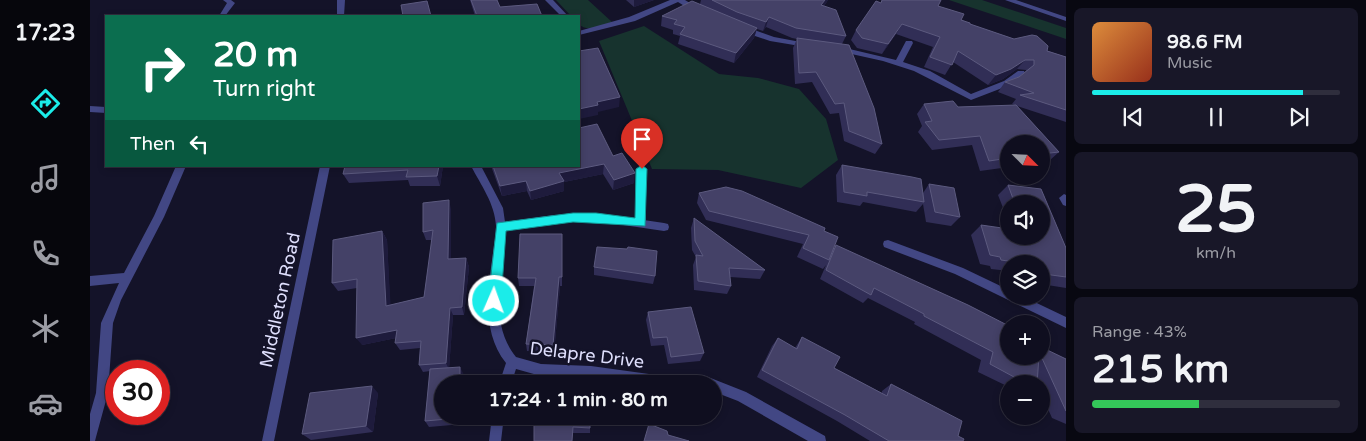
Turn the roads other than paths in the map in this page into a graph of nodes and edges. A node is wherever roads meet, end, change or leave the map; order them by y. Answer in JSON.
{"nodes":[{"id":1,"x":227,"y":0,"type":"edge"},
{"id":2,"x":341,"y":0,"type":"edge"},
{"id":3,"x":549,"y":0,"type":"edge"},
{"id":4,"x":678,"y":0,"type":"edge"},
{"id":5,"x":1009,"y":0,"type":"edge"},
{"id":6,"x":223,"y":15,"type":"edge"},
{"id":7,"x":341,"y":15,"type":"edge"},
{"id":8,"x":564,"y":15,"type":"edge"},
{"id":9,"x":707,"y":15,"type":"edge"},
{"id":10,"x":1066,"y":19,"type":"edge"},
{"id":11,"x":736,"y":27,"type":"edge"},
{"id":12,"x":580,"y":33,"type":"edge"},
{"id":13,"x":909,"y":42,"type":"dead end"},
{"id":14,"x":812,"y":46,"type":"edge"},
{"id":15,"x":834,"y":49,"type":"edge"},
{"id":16,"x":899,"y":62,"type":"junction"},
{"id":17,"x":1021,"y":73,"type":"edge"},
{"id":18,"x":90,"y":109,"type":"edge"},
{"id":19,"x":105,"y":110,"type":"edge"},
{"id":20,"x":181,"y":167,"type":"edge"},
{"id":21,"x":324,"y":167,"type":"edge"},
{"id":22,"x":477,"y":167,"type":"edge"},
{"id":23,"x":642,"y":169,"type":"dead end"},
{"id":24,"x":641,"y":223,"type":"junction"},
{"id":25,"x":501,"y":227,"type":"junction"},
{"id":26,"x":664,"y":227,"type":"dead end"},
{"id":27,"x":888,"y":244,"type":"dead end"},
{"id":28,"x":127,"y":277,"type":"junction"},
{"id":29,"x":90,"y":281,"type":"edge"},
{"id":30,"x":1000,"y":291,"type":"edge"},
{"id":31,"x":1028,"y":305,"type":"edge"},
{"id":32,"x":1066,"y":323,"type":"edge"},
{"id":33,"x":512,"y":362,"type":"junction"},
{"id":34,"x":508,"y":375,"type":"edge"},
{"id":35,"x":497,"y":425,"type":"edge"},
{"id":36,"x":90,"y":437,"type":"edge"},
{"id":37,"x":268,"y":441,"type":"edge"},
{"id":38,"x":496,"y":441,"type":"edge"},
{"id":39,"x":820,"y":441,"type":"edge"}],
"edges":[{"from":1,"to":6,"type":"street"},
{"from":2,"to":7,"type":"street"},
{"from":3,"to":8,"type":"street"},
{"from":4,"to":9,"type":"street"},
{"from":4,"to":12,"type":"street"},
{"from":5,"to":10,"type":"street"},
{"from":11,"to":14,"type":"street"},
{"from":13,"to":16,"type":"street"},
{"from":15,"to":16,"type":"street"},
{"from":16,"to":17,"type":"street"},
{"from":18,"to":19,"type":"street"},
{"from":20,"to":28,"type":"street"},
{"from":21,"to":37,"type":"street","name":"Middleton Road"},
{"from":22,"to":25,"type":"street","name":"Delapre Drive"},
{"from":23,"to":24,"type":"street"},
{"from":24,"to":25,"type":"street"},
{"from":24,"to":26,"type":"street"},
{"from":25,"to":33,"type":"street","name":"Delapre Drive"},
{"from":27,"to":30,"type":"street"},
{"from":28,"to":29,"type":"street"},
{"from":28,"to":36,"type":"street"},
{"from":31,"to":32,"type":"street"},
{"from":33,"to":34,"type":"street"},
{"from":33,"to":39,"type":"street","name":"Delapre Drive"},
{"from":35,"to":38,"type":"street"}]}
